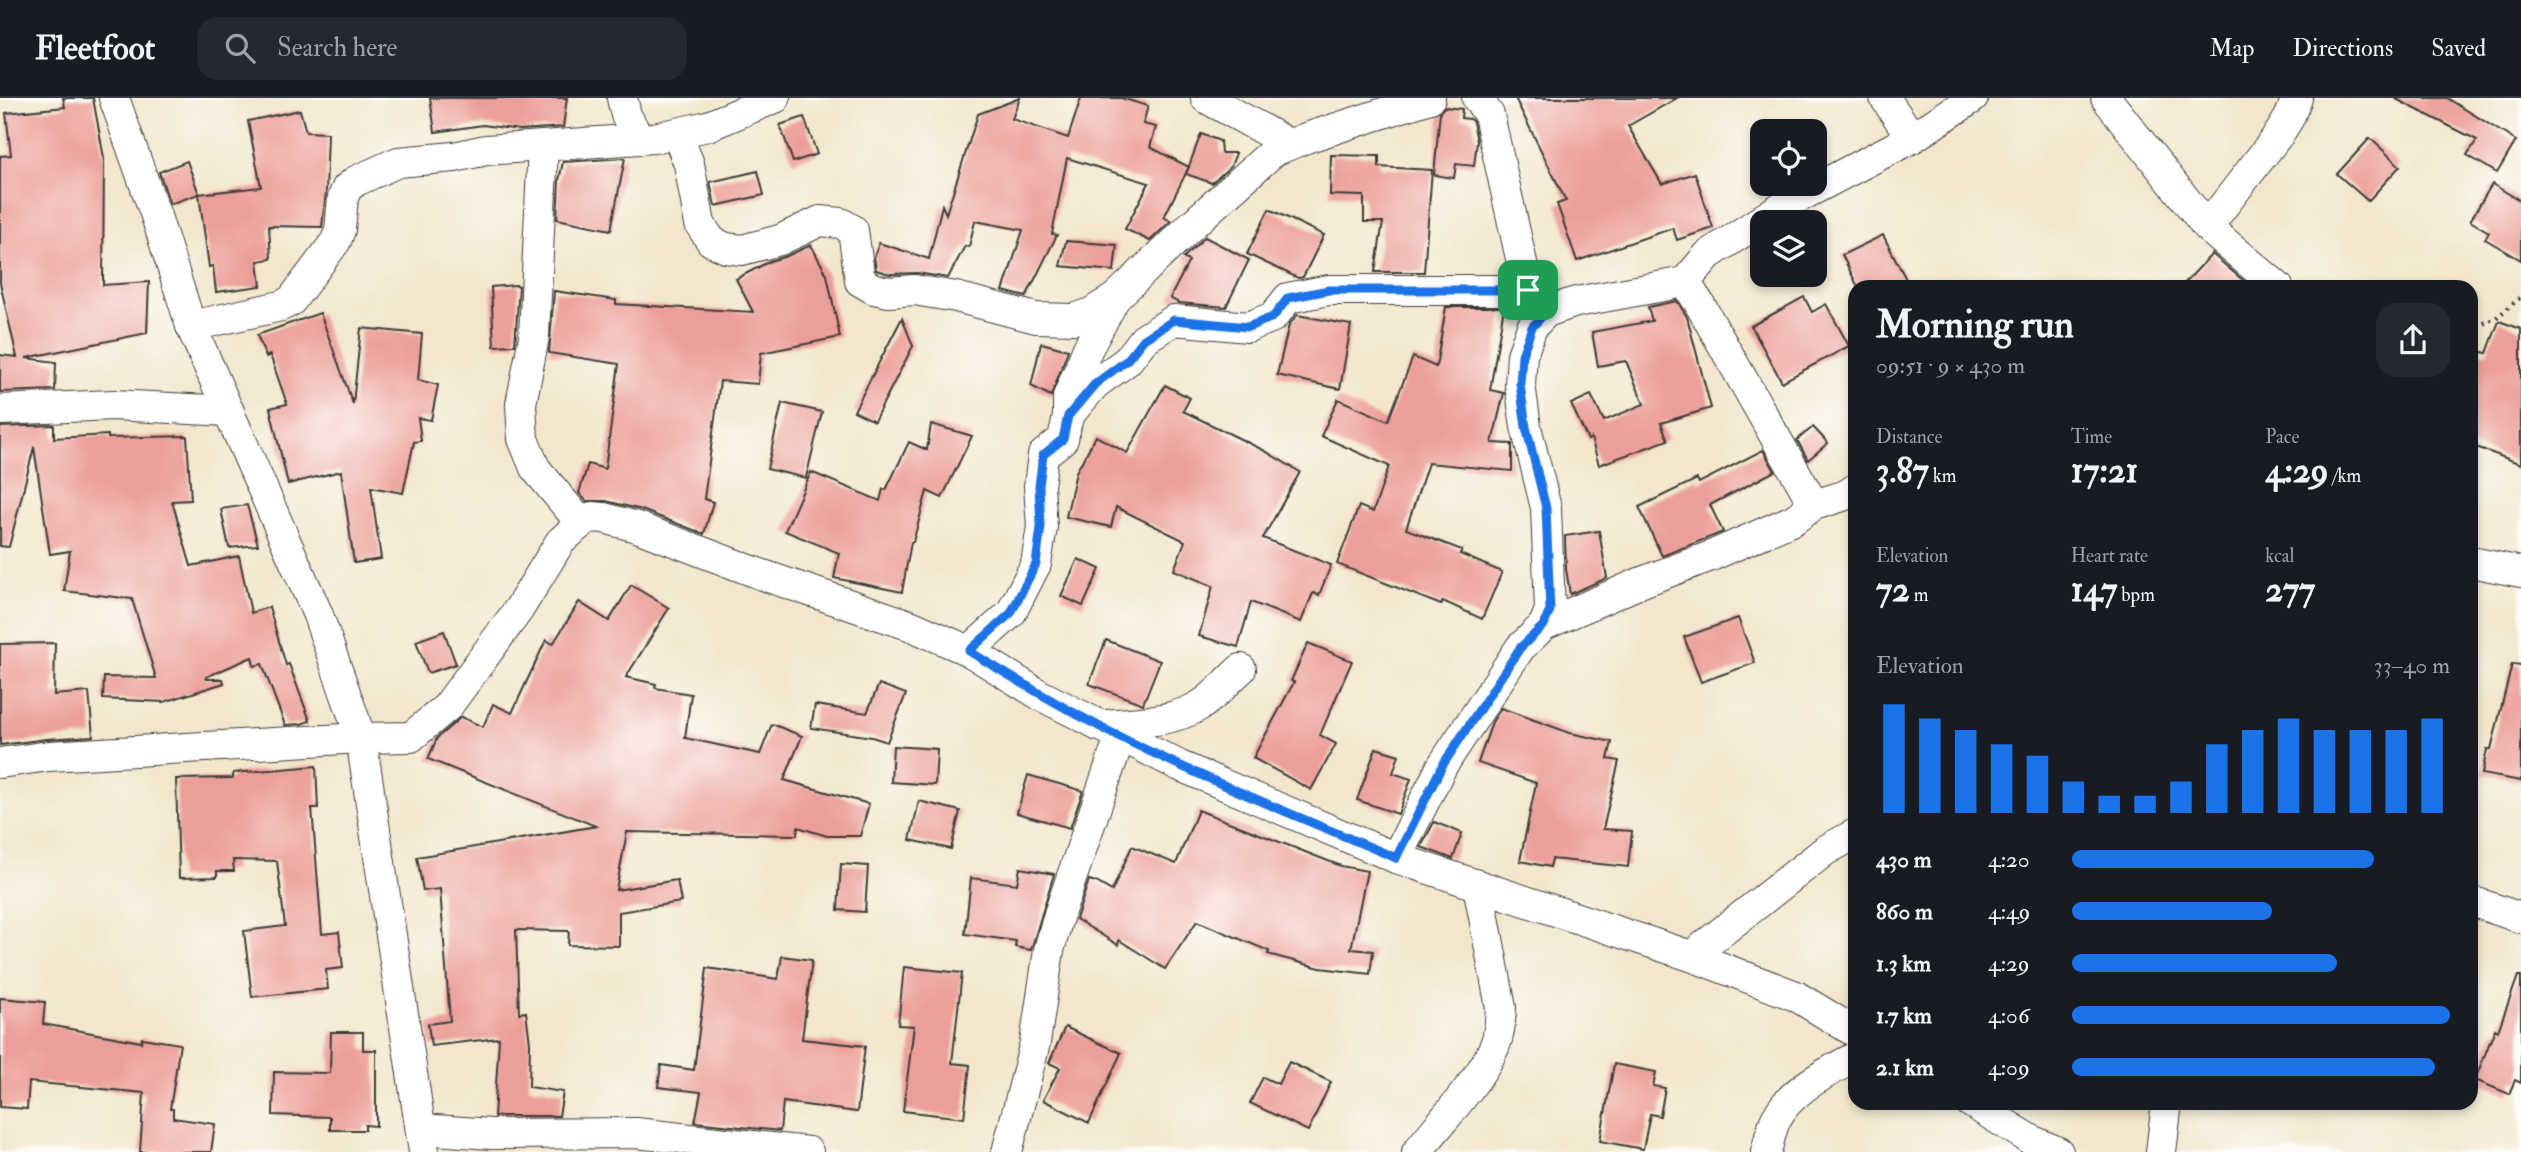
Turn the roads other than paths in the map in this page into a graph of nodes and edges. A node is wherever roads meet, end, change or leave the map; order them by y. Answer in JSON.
{"nodes":[{"id":1,"x":114,"y":98,"type":"edge"},
{"id":2,"x":622,"y":98,"type":"edge"},
{"id":3,"x":775,"y":98,"type":"edge"},
{"id":4,"x":1206,"y":98,"type":"edge"},
{"id":5,"x":1430,"y":98,"type":"edge"},
{"id":6,"x":1477,"y":98,"type":"edge"},
{"id":7,"x":1885,"y":98,"type":"edge"},
{"id":8,"x":1973,"y":98,"type":"edge"},
{"id":9,"x":2106,"y":98,"type":"edge"},
{"id":10,"x":2297,"y":98,"type":"edge"},
{"id":11,"x":677,"y":134,"type":"junction"},
{"id":12,"x":1912,"y":138,"type":"junction"},
{"id":13,"x":639,"y":139,"type":"junction"},
{"id":14,"x":1289,"y":144,"type":"junction"},
{"id":15,"x":543,"y":145,"type":"junction"},
{"id":16,"x":2207,"y":227,"type":"junction"},
{"id":17,"x":2270,"y":280,"type":"edge"},
{"id":18,"x":1685,"y":282,"type":"junction"},
{"id":19,"x":1115,"y":298,"type":"junction"},
{"id":20,"x":1537,"y":301,"type":"junction"},
{"id":21,"x":191,"y":326,"type":"junction"},
{"id":22,"x":0,"y":410,"type":"edge"},
{"id":23,"x":229,"y":411,"type":"junction"},
{"id":24,"x":1068,"y":416,"type":"junction"},
{"id":25,"x":1848,"y":494,"type":"edge"},
{"id":26,"x":1814,"y":505,"type":"junction"},
{"id":27,"x":581,"y":523,"type":"junction"},
{"id":28,"x":2478,"y":563,"type":"edge"},
{"id":29,"x":2521,"y":572,"type":"edge"},
{"id":30,"x":1544,"y":625,"type":"junction"},
{"id":31,"x":969,"y":651,"type":"junction"},
{"id":32,"x":1241,"y":669,"type":"dead end"},
{"id":33,"x":1109,"y":732,"type":"junction"},
{"id":34,"x":360,"y":738,"type":"junction"},
{"id":35,"x":0,"y":764,"type":"edge"},
{"id":36,"x":1848,"y":838,"type":"edge"},
{"id":37,"x":1396,"y":858,"type":"junction"},
{"id":38,"x":1478,"y":884,"type":"junction"},
{"id":39,"x":2478,"y":903,"type":"edge"},
{"id":40,"x":2521,"y":918,"type":"edge"},
{"id":41,"x":1691,"y":956,"type":"junction"},
{"id":42,"x":1848,"y":1028,"type":"edge"},
{"id":43,"x":1848,"y":1061,"type":"edge"},
{"id":44,"x":1983,"y":1110,"type":"edge"},
{"id":45,"x":2166,"y":1110,"type":"edge"},
{"id":46,"x":423,"y":1141,"type":"edge"},
{"id":47,"x":808,"y":1152,"type":"edge"},
{"id":48,"x":1007,"y":1152,"type":"edge"},
{"id":49,"x":1417,"y":1152,"type":"edge"},
{"id":50,"x":1766,"y":1152,"type":"edge"},
{"id":51,"x":2058,"y":1152,"type":"edge"},
{"id":52,"x":2161,"y":1152,"type":"edge"}],
"edges":[{"from":1,"to":21,"type":"street"},
{"from":2,"to":13,"type":"street"},
{"from":3,"to":11,"type":"street"},
{"from":4,"to":14,"type":"street"},
{"from":5,"to":14,"type":"street"},
{"from":6,"to":20,"type":"street"},
{"from":7,"to":12,"type":"street"},
{"from":8,"to":12,"type":"street"},
{"from":9,"to":16,"type":"street"},
{"from":10,"to":16,"type":"street"},
{"from":11,"to":13,"type":"street"},
{"from":11,"to":19,"type":"street"},
{"from":12,"to":18,"type":"street"},
{"from":13,"to":15,"type":"street"},
{"from":14,"to":19,"type":"street"},
{"from":15,"to":21,"type":"street"},
{"from":15,"to":27,"type":"street"},
{"from":16,"to":17,"type":"street"},
{"from":18,"to":20,"type":"street"},
{"from":18,"to":26,"type":"street"},
{"from":19,"to":24,"type":"street"},
{"from":20,"to":24,"type":"street"},
{"from":20,"to":30,"type":"street"},
{"from":21,"to":23,"type":"street"},
{"from":22,"to":23,"type":"street"},
{"from":23,"to":34,"type":"street"},
{"from":24,"to":31,"type":"street"},
{"from":25,"to":26,"type":"street"},
{"from":26,"to":30,"type":"street"},
{"from":27,"to":31,"type":"street"},
{"from":27,"to":34,"type":"street"},
{"from":28,"to":29,"type":"street"},
{"from":30,"to":37,"type":"street"},
{"from":31,"to":33,"type":"street"},
{"from":32,"to":33,"type":"street"},
{"from":33,"to":37,"type":"street"},
{"from":33,"to":48,"type":"street"},
{"from":34,"to":35,"type":"street"},
{"from":34,"to":46,"type":"street"},
{"from":36,"to":41,"type":"street"},
{"from":37,"to":38,"type":"street"},
{"from":38,"to":41,"type":"street"},
{"from":38,"to":49,"type":"street"},
{"from":39,"to":40,"type":"street"},
{"from":41,"to":42,"type":"street"},
{"from":43,"to":50,"type":"street"},
{"from":44,"to":51,"type":"street"},
{"from":45,"to":52,"type":"street"},
{"from":46,"to":47,"type":"street"}]}
